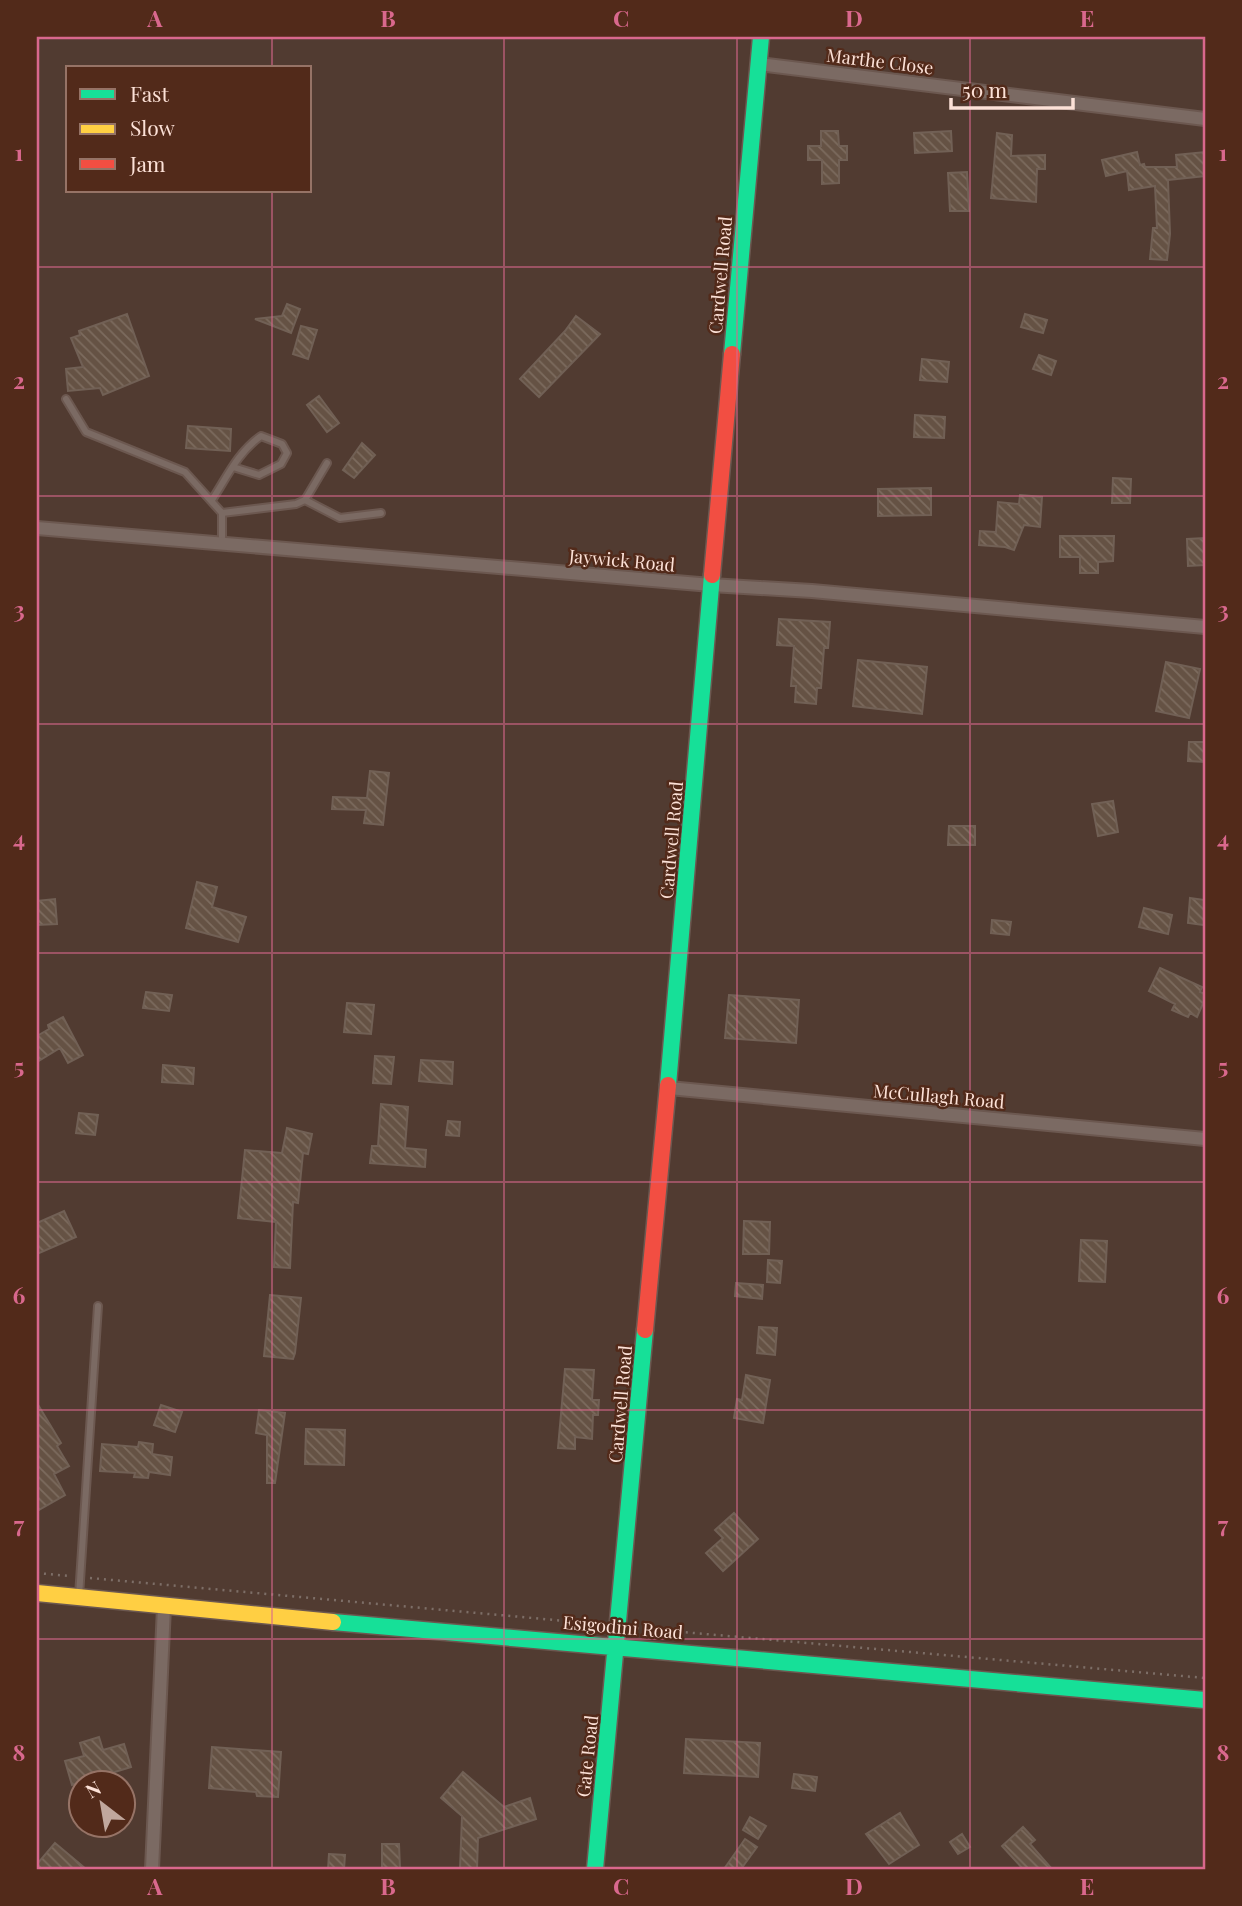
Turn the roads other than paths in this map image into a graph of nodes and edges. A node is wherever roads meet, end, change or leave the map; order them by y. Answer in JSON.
{"nodes":[{"id":1,"x":761,"y":37,"type":"edge"},
{"id":2,"x":759,"y":64,"type":"junction"},
{"id":3,"x":1205,"y":119,"type":"edge"},
{"id":4,"x":66,"y":399,"type":"dead end"},
{"id":5,"x":327,"y":463,"type":"dead end"},
{"id":6,"x":233,"y":467,"type":"junction"},
{"id":7,"x":212,"y":500,"type":"junction"},
{"id":8,"x":305,"y":500,"type":"junction"},
{"id":9,"x":222,"y":513,"type":"junction"},
{"id":10,"x":381,"y":513,"type":"dead end"},
{"id":11,"x":37,"y":528,"type":"edge"},
{"id":12,"x":222,"y":544,"type":"junction"},
{"id":13,"x":710,"y":585,"type":"junction"},
{"id":14,"x":1205,"y":627,"type":"edge"},
{"id":15,"x":669,"y":1088,"type":"junction"},
{"id":16,"x":1205,"y":1139,"type":"edge"},
{"id":17,"x":98,"y":1306,"type":"dead end"},
{"id":18,"x":37,"y":1593,"type":"edge"},
{"id":19,"x":79,"y":1598,"type":"junction"},
{"id":20,"x":164,"y":1607,"type":"junction"},
{"id":21,"x":617,"y":1646,"type":"junction"},
{"id":22,"x":1205,"y":1700,"type":"edge"},
{"id":23,"x":152,"y":1869,"type":"edge"},
{"id":24,"x":595,"y":1869,"type":"edge"}],
"edges":[{"from":1,"to":2,"type":"street","name":"Cardwell Road"},
{"from":2,"to":3,"type":"street","name":"Marthe Close"},
{"from":2,"to":13,"type":"street","name":"Cardwell Road"},
{"from":4,"to":7,"type":"lane"},
{"from":5,"to":8,"type":"lane"},
{"from":6,"to":6,"type":"lane"},
{"from":6,"to":7,"type":"lane"},
{"from":7,"to":9,"type":"lane"},
{"from":8,"to":9,"type":"lane"},
{"from":8,"to":10,"type":"lane"},
{"from":9,"to":12,"type":"lane"},
{"from":11,"to":12,"type":"street","name":"Jaywick Road"},
{"from":12,"to":13,"type":"street","name":"Jaywick Road"},
{"from":13,"to":14,"type":"street","name":"Jaywick Road"},
{"from":13,"to":15,"type":"street","name":"Cardwell Road"},
{"from":15,"to":16,"type":"street","name":"McCullagh Road"},
{"from":15,"to":21,"type":"street","name":"Cardwell Road"},
{"from":17,"to":19,"type":"lane"},
{"from":18,"to":19,"type":"street","name":"Esigodini Road"},
{"from":19,"to":20,"type":"street","name":"Esigodini Road"},
{"from":20,"to":21,"type":"street","name":"Esigodini Road"},
{"from":20,"to":23,"type":"street"},
{"from":21,"to":22,"type":"street","name":"Esigodini Road"},
{"from":21,"to":24,"type":"street","name":"Gate Road"}]}
